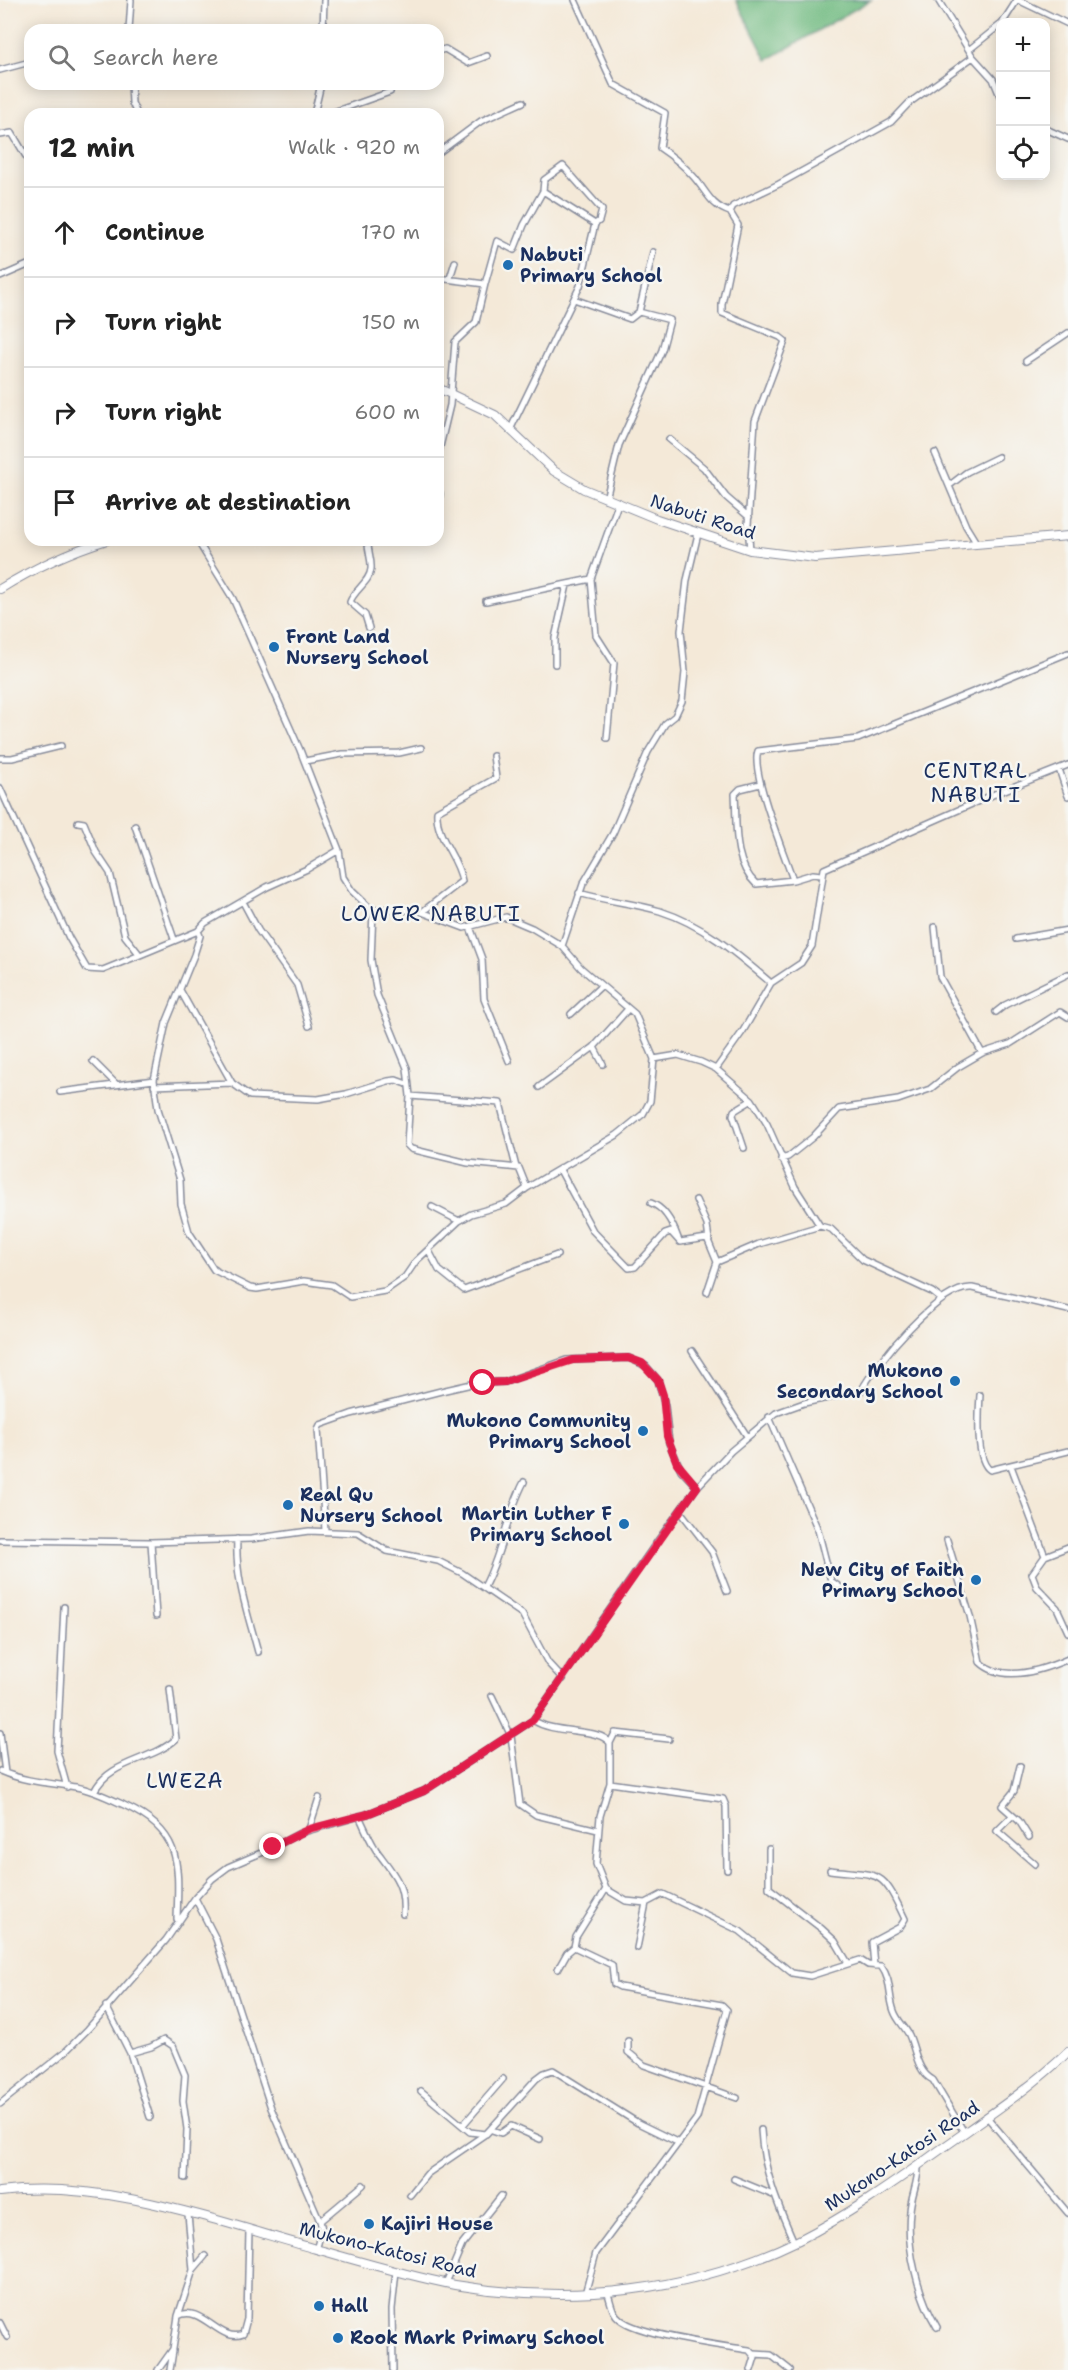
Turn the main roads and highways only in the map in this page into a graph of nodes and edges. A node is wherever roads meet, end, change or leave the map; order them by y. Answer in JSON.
{"nodes":[{"id":1,"x":444,"y":390,"type":"edge"},
{"id":2,"x":1068,"y":536,"type":"edge"},
{"id":3,"x":88,"y":546,"type":"edge"},
{"id":4,"x":0,"y":589,"type":"edge"},
{"id":5,"x":1068,"y":2052,"type":"edge"},
{"id":6,"x":0,"y":2192,"type":"edge"}],
"edges":[{"from":1,"to":2,"type":"main road","name":"Nabuti Road"},
{"from":3,"to":4,"type":"main road"},
{"from":5,"to":6,"type":"main road","name":"Mukono-Katosi Road"}]}
